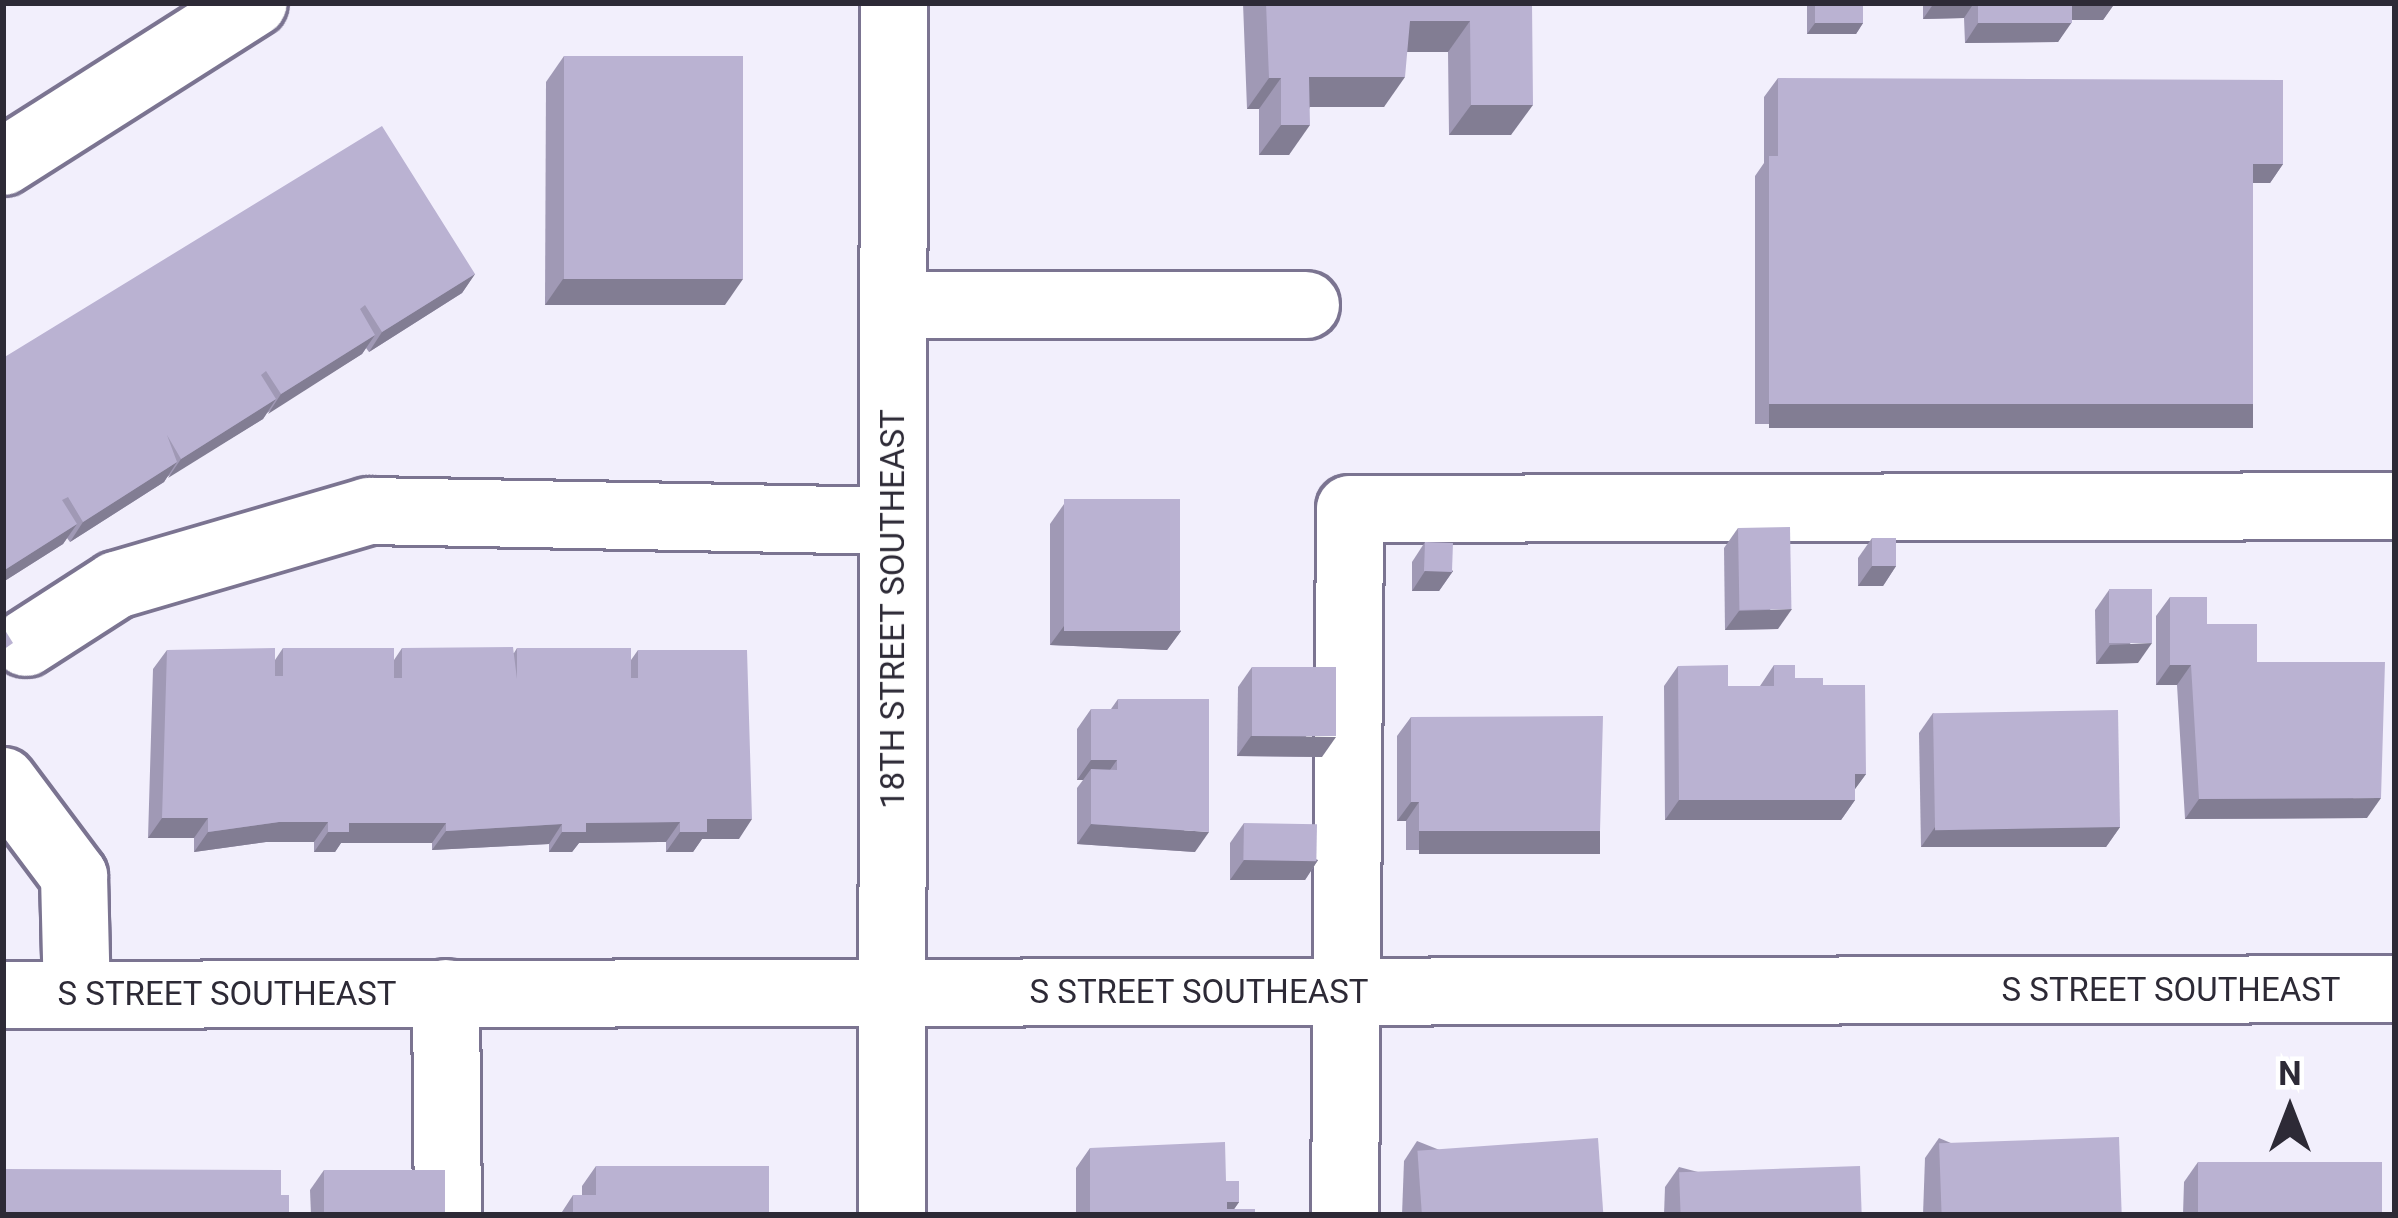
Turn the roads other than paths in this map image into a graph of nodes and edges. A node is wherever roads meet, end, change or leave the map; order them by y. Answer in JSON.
{"nodes":[{"id":1,"x":254,"y":3,"type":"edge"},
{"id":2,"x":895,"y":3,"type":"edge"},
{"id":3,"x":3,"y":162,"type":"edge"},
{"id":4,"x":894,"y":305,"type":"junction"},
{"id":5,"x":1306,"y":305,"type":"dead end"},
{"id":6,"x":2395,"y":506,"type":"edge"},
{"id":7,"x":893,"y":521,"type":"junction"},
{"id":8,"x":26,"y":643,"type":"dead end"},
{"id":9,"x":3,"y":781,"type":"edge"},
{"id":10,"x":2395,"y":989,"type":"edge"},
{"id":11,"x":893,"y":992,"type":"junction"},
{"id":12,"x":1342,"y":992,"type":"junction"},
{"id":13,"x":446,"y":994,"type":"junction"},
{"id":14,"x":3,"y":995,"type":"edge"},
{"id":15,"x":76,"y":995,"type":"junction"},
{"id":16,"x":448,"y":1215,"type":"edge"},
{"id":17,"x":892,"y":1215,"type":"edge"},
{"id":18,"x":1345,"y":1215,"type":"edge"}],
"edges":[{"from":1,"to":3,"type":"street"},
{"from":2,"to":4,"type":"street","name":"18TH STREET SOUTHEAST"},
{"from":4,"to":5,"type":"street"},
{"from":4,"to":7,"type":"street","name":"18TH STREET SOUTHEAST"},
{"from":6,"to":12,"type":"street"},
{"from":7,"to":8,"type":"street"},
{"from":7,"to":11,"type":"street","name":"18TH STREET SOUTHEAST"},
{"from":9,"to":15,"type":"street"},
{"from":10,"to":12,"type":"street","name":"S STREET SOUTHEAST"},
{"from":11,"to":12,"type":"street","name":"S STREET SOUTHEAST"},
{"from":11,"to":13,"type":"street","name":"S STREET SOUTHEAST"},
{"from":11,"to":17,"type":"street","name":"18TH STREET SOUTHEAST"},
{"from":12,"to":18,"type":"street"},
{"from":13,"to":15,"type":"street","name":"S STREET SOUTHEAST"},
{"from":13,"to":16,"type":"street"},
{"from":14,"to":15,"type":"street","name":"S STREET SOUTHEAST"}]}
